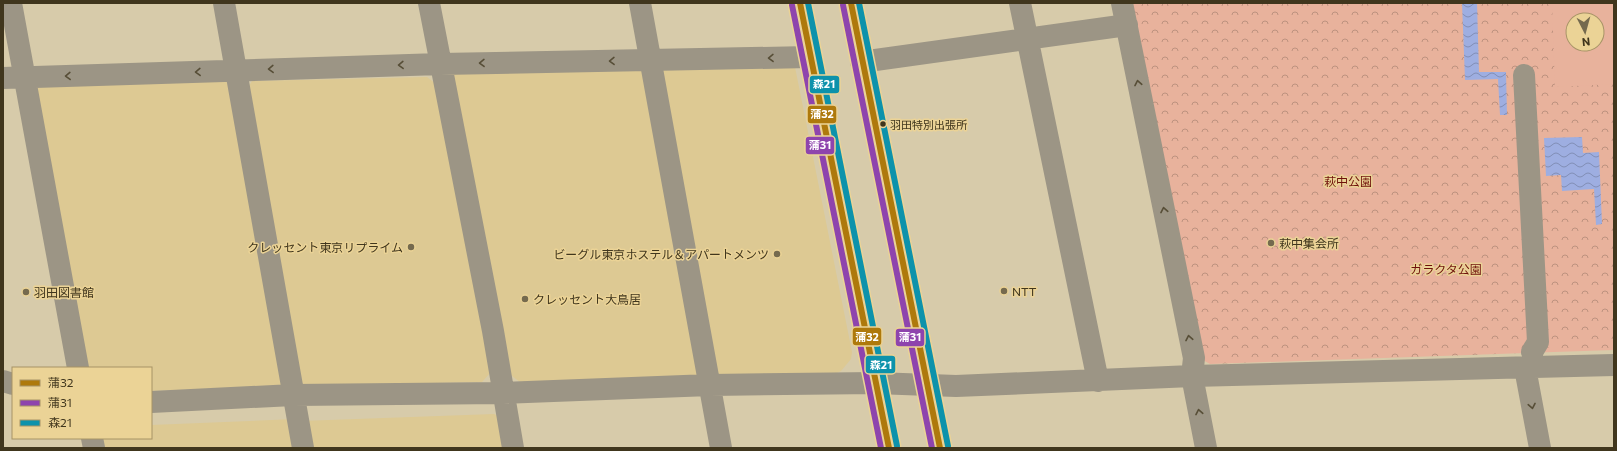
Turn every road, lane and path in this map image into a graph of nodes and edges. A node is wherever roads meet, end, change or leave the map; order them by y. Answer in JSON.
{"nodes":[{"id":1,"x":11,"y":3,"type":"edge"},
{"id":2,"x":224,"y":3,"type":"edge"},
{"id":3,"x":429,"y":3,"type":"edge"},
{"id":4,"x":640,"y":3,"type":"edge"},
{"id":5,"x":800,"y":3,"type":"edge"},
{"id":6,"x":850,"y":3,"type":"edge"},
{"id":7,"x":1020,"y":3,"type":"edge"},
{"id":8,"x":1122,"y":3,"type":"edge"},
{"id":9,"x":1127,"y":25,"type":"junction"},
{"id":10,"x":1028,"y":38,"type":"junction"},
{"id":11,"x":810,"y":57,"type":"junction"},
{"id":12,"x":651,"y":60,"type":"junction"},
{"id":13,"x":861,"y":62,"type":"junction"},
{"id":14,"x":440,"y":64,"type":"junction"},
{"id":15,"x":237,"y":70,"type":"junction"},
{"id":16,"x":1524,"y":75,"type":"dead end"},
{"id":17,"x":25,"y":77,"type":"junction"},
{"id":18,"x":3,"y":78,"type":"edge"},
{"id":19,"x":1528,"y":360,"type":"junction"},
{"id":20,"x":1614,"y":365,"type":"edge"},
{"id":21,"x":78,"y":367,"type":"edge"},
{"id":22,"x":1192,"y":376,"type":"junction"},
{"id":23,"x":1098,"y":381,"type":"junction"},
{"id":24,"x":876,"y":383,"type":"junction"},
{"id":25,"x":710,"y":385,"type":"junction"},
{"id":26,"x":927,"y":386,"type":"junction"},
{"id":27,"x":503,"y":393,"type":"junction"},
{"id":28,"x":293,"y":396,"type":"junction"},
{"id":29,"x":152,"y":402,"type":"edge"},
{"id":30,"x":303,"y":448,"type":"edge"},
{"id":31,"x":513,"y":448,"type":"edge"},
{"id":32,"x":721,"y":448,"type":"edge"},
{"id":33,"x":889,"y":448,"type":"edge"},
{"id":34,"x":940,"y":448,"type":"edge"},
{"id":35,"x":1206,"y":448,"type":"edge"},
{"id":36,"x":1540,"y":448,"type":"edge"}],
"edges":[{"from":1,"to":17,"type":"street"},
{"from":2,"to":15,"type":"street"},
{"from":3,"to":14,"type":"street"},
{"from":4,"to":12,"type":"street"},
{"from":5,"to":11,"type":"main road"},
{"from":6,"to":13,"type":"main road"},
{"from":7,"to":10,"type":"street"},
{"from":8,"to":9,"type":"street"},
{"from":9,"to":10,"type":"street"},
{"from":22,"to":9,"type":"street","one_way":true},
{"from":10,"to":13,"type":"street"},
{"from":10,"to":23,"type":"street"},
{"from":11,"to":12,"type":"street","one_way":true},
{"from":11,"to":24,"type":"main road"},
{"from":12,"to":14,"type":"street","one_way":true},
{"from":12,"to":25,"type":"street"},
{"from":13,"to":26,"type":"main road"},
{"from":14,"to":15,"type":"street","one_way":true},
{"from":14,"to":27,"type":"street"},
{"from":15,"to":17,"type":"street","one_way":true},
{"from":15,"to":28,"type":"street"},
{"from":16,"to":19,"type":"street"},
{"from":17,"to":18,"type":"street"},
{"from":17,"to":21,"type":"street"},
{"from":19,"to":20,"type":"street"},
{"from":19,"to":22,"type":"street"},
{"from":19,"to":36,"type":"street","one_way":true},
{"from":22,"to":23,"type":"street"},
{"from":35,"to":22,"type":"street","one_way":true},
{"from":23,"to":26,"type":"street"},
{"from":24,"to":25,"type":"street"},
{"from":24,"to":26,"type":"street"},
{"from":24,"to":33,"type":"main road"},
{"from":25,"to":27,"type":"street"},
{"from":25,"to":32,"type":"street"},
{"from":26,"to":34,"type":"main road"},
{"from":27,"to":28,"type":"street"},
{"from":27,"to":31,"type":"street"},
{"from":28,"to":29,"type":"street"},
{"from":28,"to":30,"type":"street"}]}
